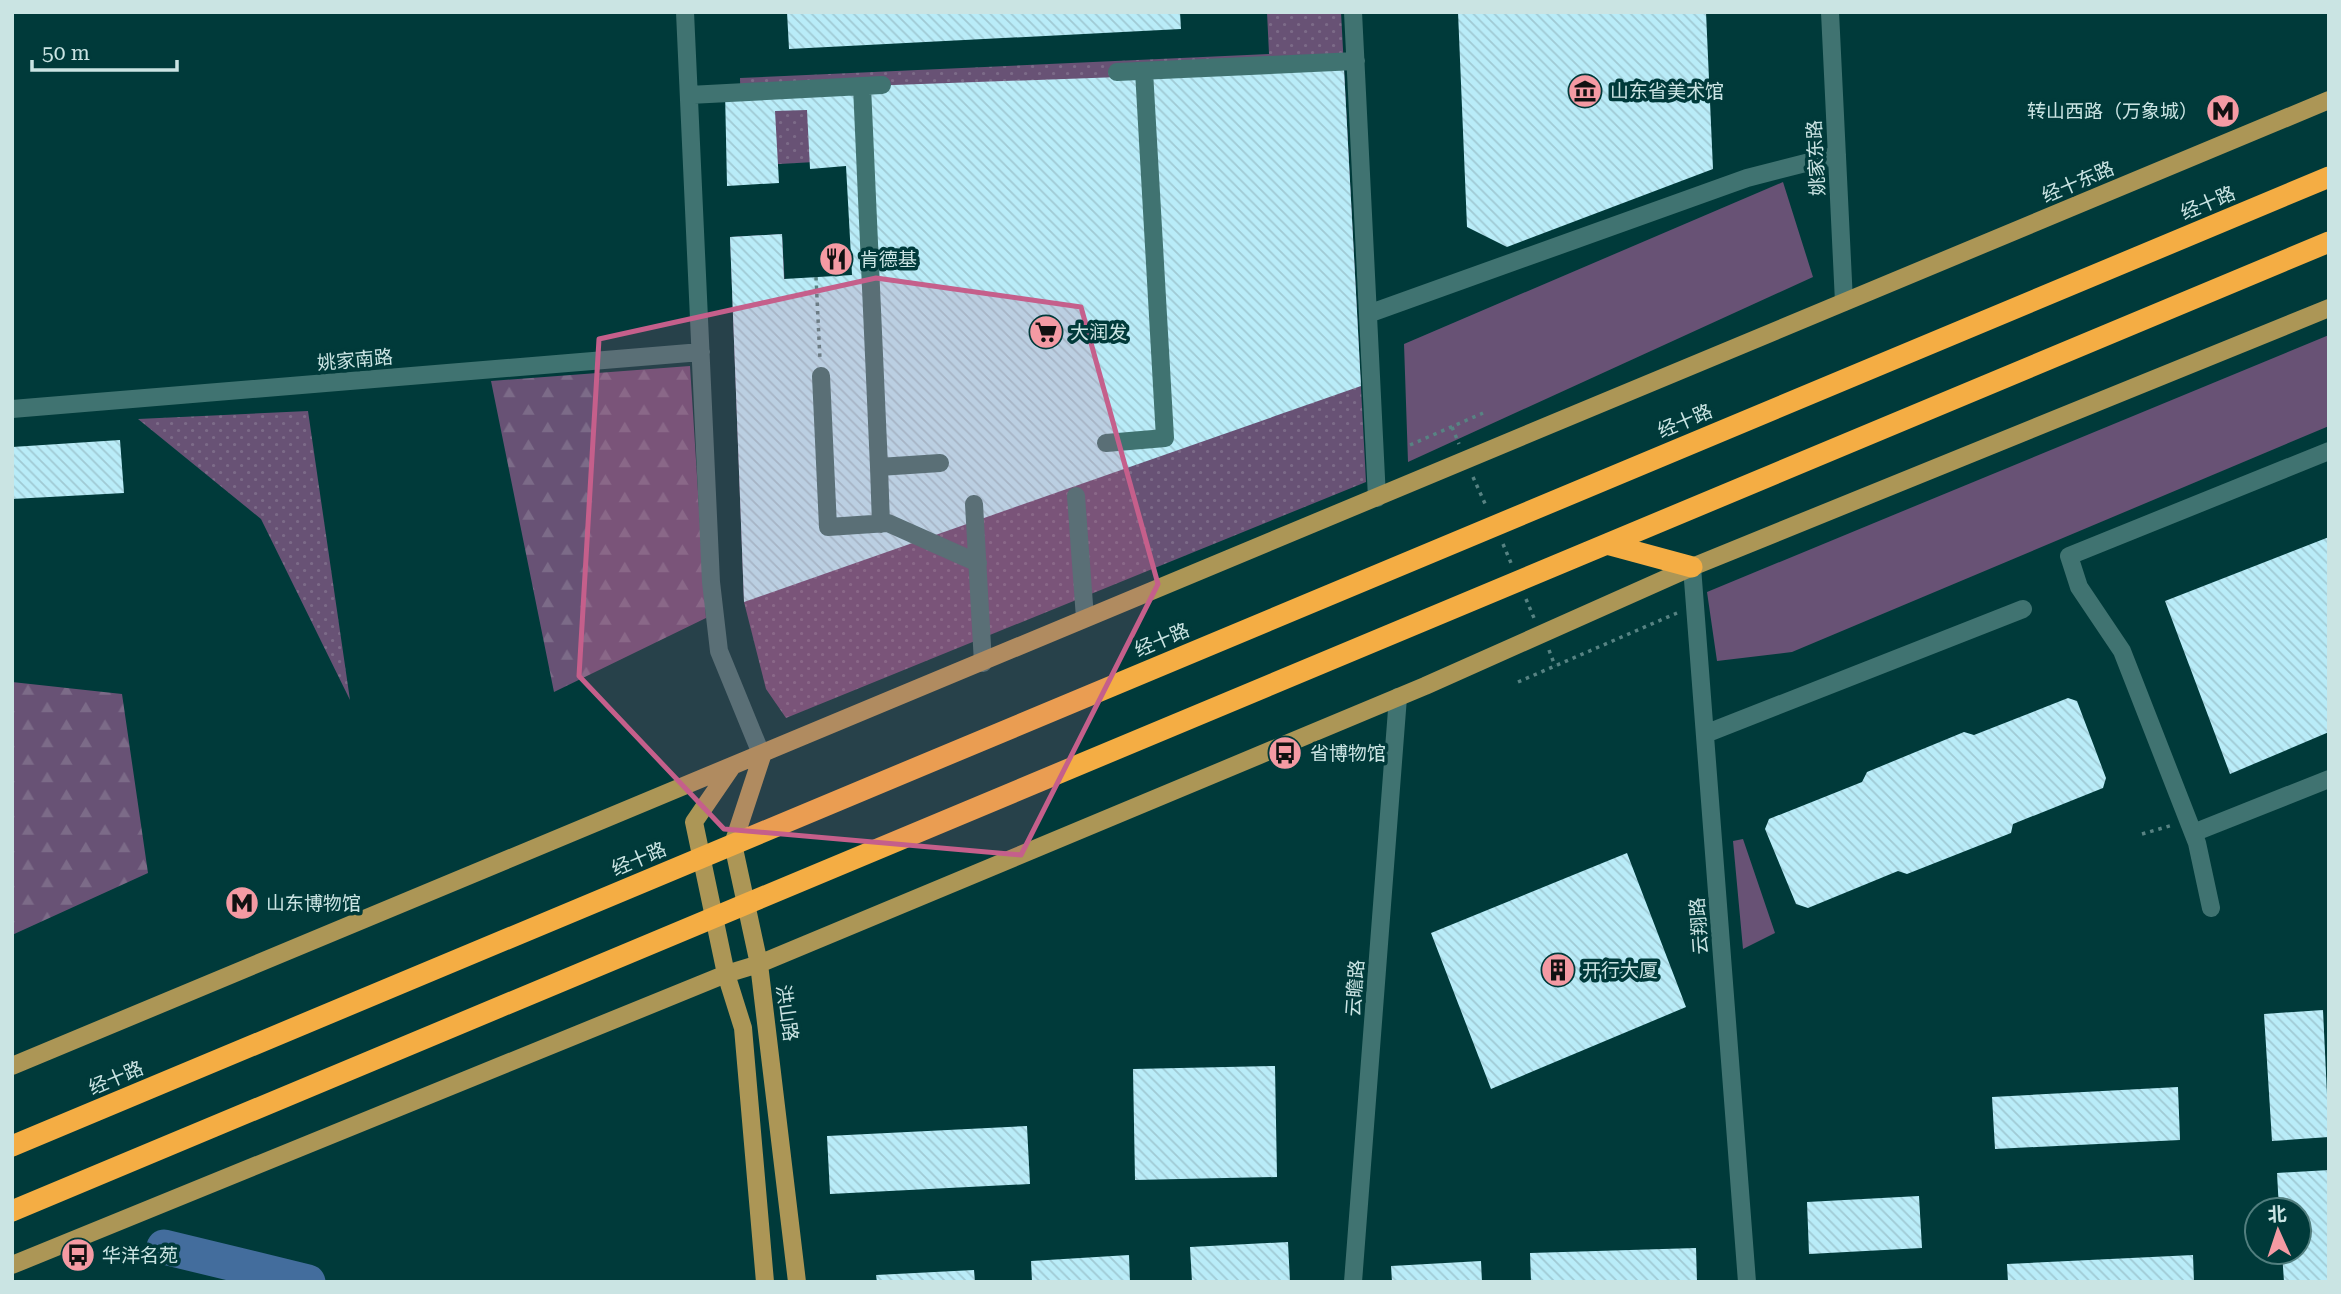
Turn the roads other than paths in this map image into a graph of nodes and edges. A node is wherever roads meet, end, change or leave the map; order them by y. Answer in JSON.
{"nodes":[{"id":1,"x":685,"y":12,"type":"edge"},
{"id":2,"x":1353,"y":12,"type":"edge"},
{"id":3,"x":1830,"y":12,"type":"edge"},
{"id":4,"x":1356,"y":61,"type":"junction"},
{"id":5,"x":1144,"y":71,"type":"junction"},
{"id":6,"x":1117,"y":72,"type":"dead end"},
{"id":7,"x":882,"y":85,"type":"dead end"},
{"id":8,"x":862,"y":86,"type":"dead end"},
{"id":9,"x":689,"y":95,"type":"junction"},
{"id":10,"x":2329,"y":100,"type":"edge"},
{"id":11,"x":1837,"y":155,"type":"junction"},
{"id":12,"x":2329,"y":177,"type":"edge"},
{"id":13,"x":2329,"y":242,"type":"edge"},
{"id":14,"x":1844,"y":302,"type":"junction"},
{"id":15,"x":2329,"y":308,"type":"edge"},
{"id":16,"x":1368,"y":314,"type":"junction"},
{"id":17,"x":701,"y":352,"type":"junction"},
{"id":18,"x":821,"y":376,"type":"road end"},
{"id":19,"x":12,"y":409,"type":"edge"},
{"id":20,"x":1106,"y":443,"type":"dead end"},
{"id":21,"x":2329,"y":450,"type":"edge"},
{"id":22,"x":940,"y":463,"type":"dead end"},
{"id":23,"x":878,"y":467,"type":"junction"},
{"id":24,"x":1076,"y":496,"type":"dead end"},
{"id":25,"x":1377,"y":498,"type":"junction"},
{"id":26,"x":974,"y":504,"type":"dead end"},
{"id":27,"x":881,"y":524,"type":"junction"},
{"id":28,"x":1608,"y":544,"type":"junction"},
{"id":29,"x":978,"y":563,"type":"junction"},
{"id":30,"x":1692,"y":567,"type":"junction"},
{"id":31,"x":2023,"y":609,"type":"dead end"},
{"id":32,"x":1086,"y":618,"type":"junction"},
{"id":33,"x":983,"y":663,"type":"junction"},
{"id":34,"x":1398,"y":697,"type":"junction"},
{"id":35,"x":1705,"y":734,"type":"junction"},
{"id":36,"x":762,"y":755,"type":"junction"},
{"id":37,"x":731,"y":768,"type":"junction"},
{"id":38,"x":2329,"y":779,"type":"edge"},
{"id":39,"x":2191,"y":827,"type":"junction"},
{"id":40,"x":733,"y":844,"type":"junction"},
{"id":41,"x":701,"y":857,"type":"junction"},
{"id":42,"x":747,"y":904,"type":"junction"},
{"id":43,"x":2211,"y":908,"type":"dead end"},
{"id":44,"x":714,"y":918,"type":"junction"},
{"id":45,"x":759,"y":964,"type":"junction"},
{"id":46,"x":726,"y":974,"type":"junction"},
{"id":47,"x":12,"y":1066,"type":"edge"},
{"id":48,"x":12,"y":1146,"type":"edge"},
{"id":49,"x":12,"y":1211,"type":"edge"},
{"id":50,"x":12,"y":1265,"type":"edge"},
{"id":51,"x":765,"y":1282,"type":"edge"},
{"id":52,"x":797,"y":1282,"type":"edge"},
{"id":53,"x":1353,"y":1282,"type":"edge"},
{"id":54,"x":1747,"y":1282,"type":"edge"}],
"edges":[{"from":1,"to":9,"type":"street"},
{"from":2,"to":4,"type":"street"},
{"from":3,"to":11,"type":"street","name":"姚家东路"},
{"from":4,"to":5,"type":"street"},
{"from":4,"to":16,"type":"street"},
{"from":5,"to":6,"type":"street"},
{"from":5,"to":20,"type":"street"},
{"from":7,"to":9,"type":"street"},
{"from":8,"to":23,"type":"street"},
{"from":9,"to":17,"type":"street"},
{"from":10,"to":14,"type":"main road","name":"经十东路"},
{"from":11,"to":14,"type":"street","name":"姚家东路"},
{"from":11,"to":16,"type":"street"},
{"from":12,"to":40,"type":"highway","name":"经十路"},
{"from":13,"to":28,"type":"highway"},
{"from":14,"to":25,"type":"main road"},
{"from":15,"to":30,"type":"main road"},
{"from":16,"to":25,"type":"street"},
{"from":17,"to":19,"type":"street","name":"姚家南路"},
{"from":17,"to":36,"type":"street"},
{"from":18,"to":27,"type":"street"},
{"from":21,"to":39,"type":"street"},
{"from":22,"to":23,"type":"street"},
{"from":23,"to":27,"type":"street"},
{"from":24,"to":32,"type":"street"},
{"from":25,"to":32,"type":"main road"},
{"from":26,"to":29,"type":"street"},
{"from":27,"to":29,"type":"street"},
{"from":28,"to":30,"type":"highway"},
{"from":28,"to":42,"type":"highway"},
{"from":29,"to":33,"type":"street"},
{"from":30,"to":34,"type":"main road"},
{"from":30,"to":35,"type":"street","name":"云翔路"},
{"from":31,"to":35,"type":"street"},
{"from":32,"to":33,"type":"main road"},
{"from":33,"to":36,"type":"main road"},
{"from":34,"to":45,"type":"main road"},
{"from":34,"to":53,"type":"street","name":"云瞻路"},
{"from":35,"to":54,"type":"street","name":"云翔路"},
{"from":36,"to":37,"type":"main road"},
{"from":36,"to":40,"type":"main road"},
{"from":37,"to":41,"type":"main road"},
{"from":37,"to":47,"type":"main road"},
{"from":38,"to":39,"type":"street"},
{"from":39,"to":43,"type":"street"},
{"from":40,"to":41,"type":"highway","name":"经十路"},
{"from":40,"to":42,"type":"main road","name":"洪山路"},
{"from":41,"to":44,"type":"main road"},
{"from":41,"to":48,"type":"highway","name":"经十路"},
{"from":42,"to":44,"type":"highway"},
{"from":42,"to":45,"type":"main road","name":"洪山路"},
{"from":44,"to":46,"type":"main road"},
{"from":44,"to":49,"type":"highway"},
{"from":45,"to":46,"type":"main road"},
{"from":45,"to":52,"type":"main road","name":"洪山路"},
{"from":46,"to":50,"type":"main road"},
{"from":46,"to":51,"type":"main road"}]}
